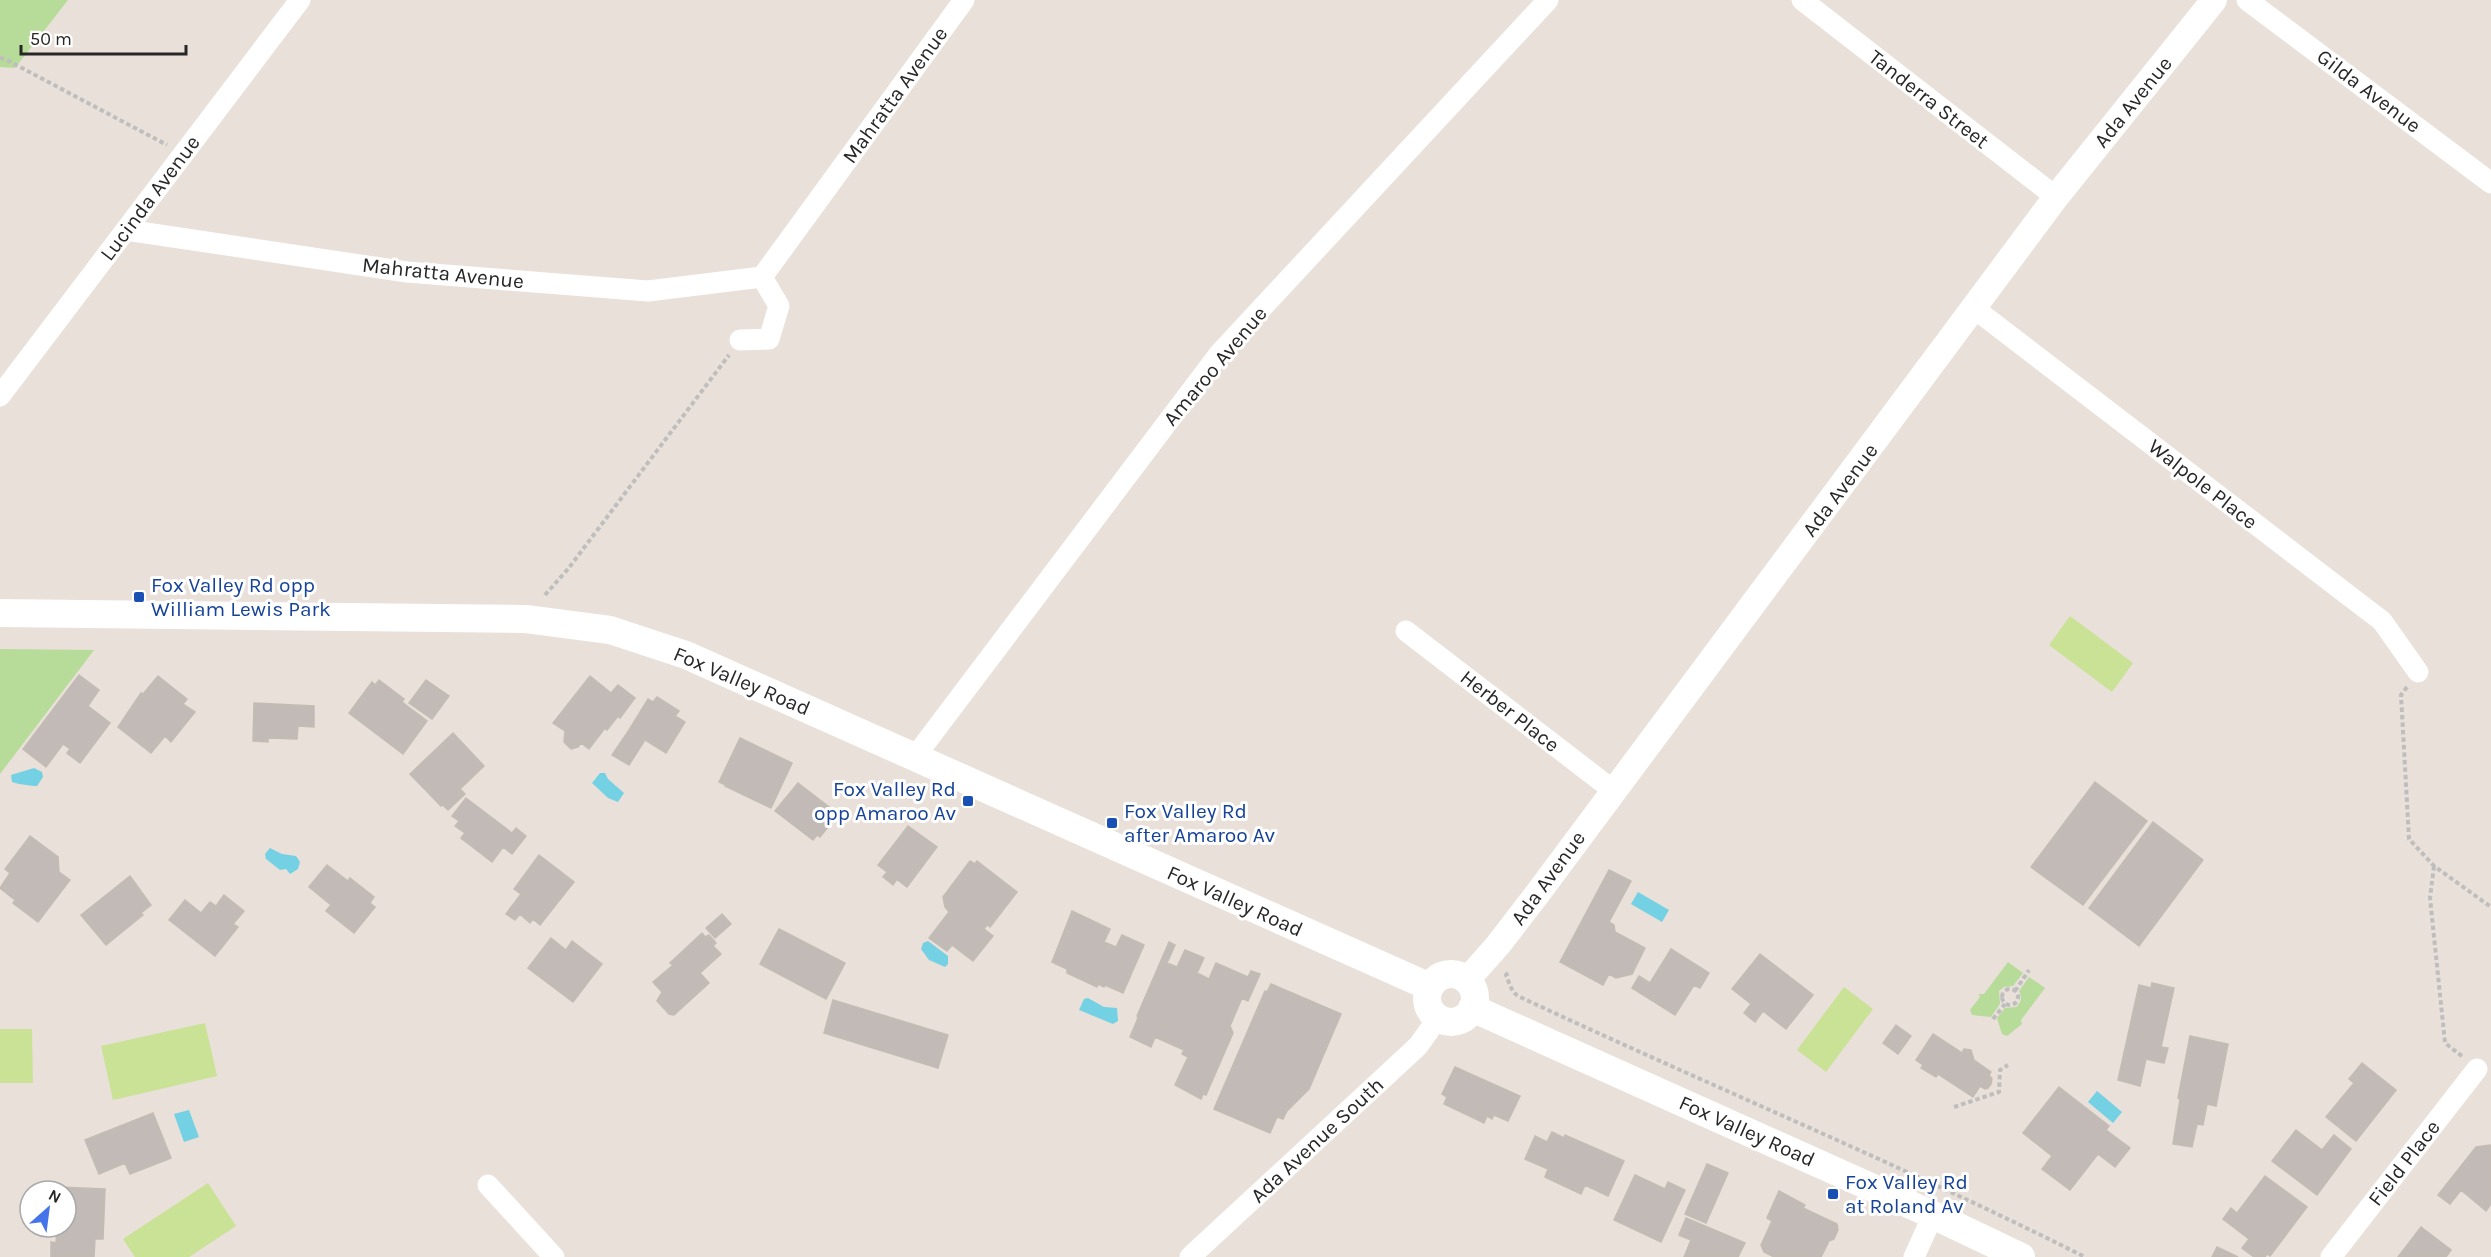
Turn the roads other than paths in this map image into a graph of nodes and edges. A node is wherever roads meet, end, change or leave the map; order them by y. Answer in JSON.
{"nodes":[{"id":1,"x":300,"y":0,"type":"edge"},
{"id":2,"x":964,"y":0,"type":"edge"},
{"id":3,"x":1548,"y":0,"type":"edge"},
{"id":4,"x":1802,"y":0,"type":"edge"},
{"id":5,"x":2214,"y":0,"type":"edge"},
{"id":6,"x":2247,"y":0,"type":"edge"},
{"id":7,"x":2491,"y":183,"type":"edge"},
{"id":8,"x":2056,"y":197,"type":"junction"},
{"id":9,"x":126,"y":230,"type":"junction"},
{"id":10,"x":762,"y":277,"type":"junction"},
{"id":11,"x":1975,"y":309,"type":"junction"},
{"id":12,"x":740,"y":340,"type":"road end"},
{"id":13,"x":0,"y":396,"type":"edge"},
{"id":14,"x":0,"y":613,"type":"edge"},
{"id":15,"x":1406,"y":631,"type":"dead end"},
{"id":16,"x":2418,"y":672,"type":"road end"},
{"id":17,"x":914,"y":758,"type":"junction"},
{"id":18,"x":1614,"y":791,"type":"junction"},
{"id":19,"x":1467,"y":980,"type":"junction"},
{"id":20,"x":1430,"y":987,"type":"junction"},
{"id":21,"x":1472,"y":1008,"type":"junction"},
{"id":22,"x":1438,"y":1018,"type":"junction"},
{"id":23,"x":2477,"y":1069,"type":"road end"},
{"id":24,"x":488,"y":1185,"type":"dead end"},
{"id":25,"x":1933,"y":1215,"type":"junction"},
{"id":26,"x":554,"y":1257,"type":"edge"},
{"id":27,"x":1190,"y":1257,"type":"edge"},
{"id":28,"x":1914,"y":1257,"type":"edge"},
{"id":29,"x":2020,"y":1257,"type":"edge"},
{"id":30,"x":2331,"y":1257,"type":"edge"}],
"edges":[{"from":1,"to":9,"type":"street","name":"Lucinda Avenue"},
{"from":2,"to":10,"type":"street","name":"Mahratta Avenue"},
{"from":3,"to":17,"type":"street","name":"Amaroo Avenue"},
{"from":4,"to":8,"type":"street","name":"Tanderra Street"},
{"from":5,"to":8,"type":"street","name":"Ada Avenue"},
{"from":6,"to":7,"type":"street","name":"Gilda Avenue"},
{"from":8,"to":11,"type":"street","name":"Ada Avenue"},
{"from":9,"to":10,"type":"street","name":"Mahratta Avenue"},
{"from":9,"to":13,"type":"street","name":"Lucinda Avenue"},
{"from":10,"to":12,"type":"street"},
{"from":11,"to":16,"type":"street","name":"Walpole Place"},
{"from":11,"to":18,"type":"street","name":"Ada Avenue"},
{"from":14,"to":17,"type":"main road","name":"Fox Valley Road"},
{"from":15,"to":18,"type":"street","name":"Herber Place"},
{"from":17,"to":20,"type":"main road","name":"Fox Valley Road"},
{"from":18,"to":19,"type":"street","name":"Ada Avenue"},
{"from":19,"to":20,"type":"main road"},
{"from":19,"to":21,"type":"main road"},
{"from":20,"to":22,"type":"main road"},
{"from":21,"to":22,"type":"main road"},
{"from":21,"to":25,"type":"main road","name":"Fox Valley Road"},
{"from":22,"to":27,"type":"street","name":"Ada Avenue South"},
{"from":23,"to":30,"type":"street","name":"Field Place"},
{"from":24,"to":26,"type":"street"},
{"from":25,"to":28,"type":"street"},
{"from":25,"to":29,"type":"main road","name":"Fox Valley Road"}]}
